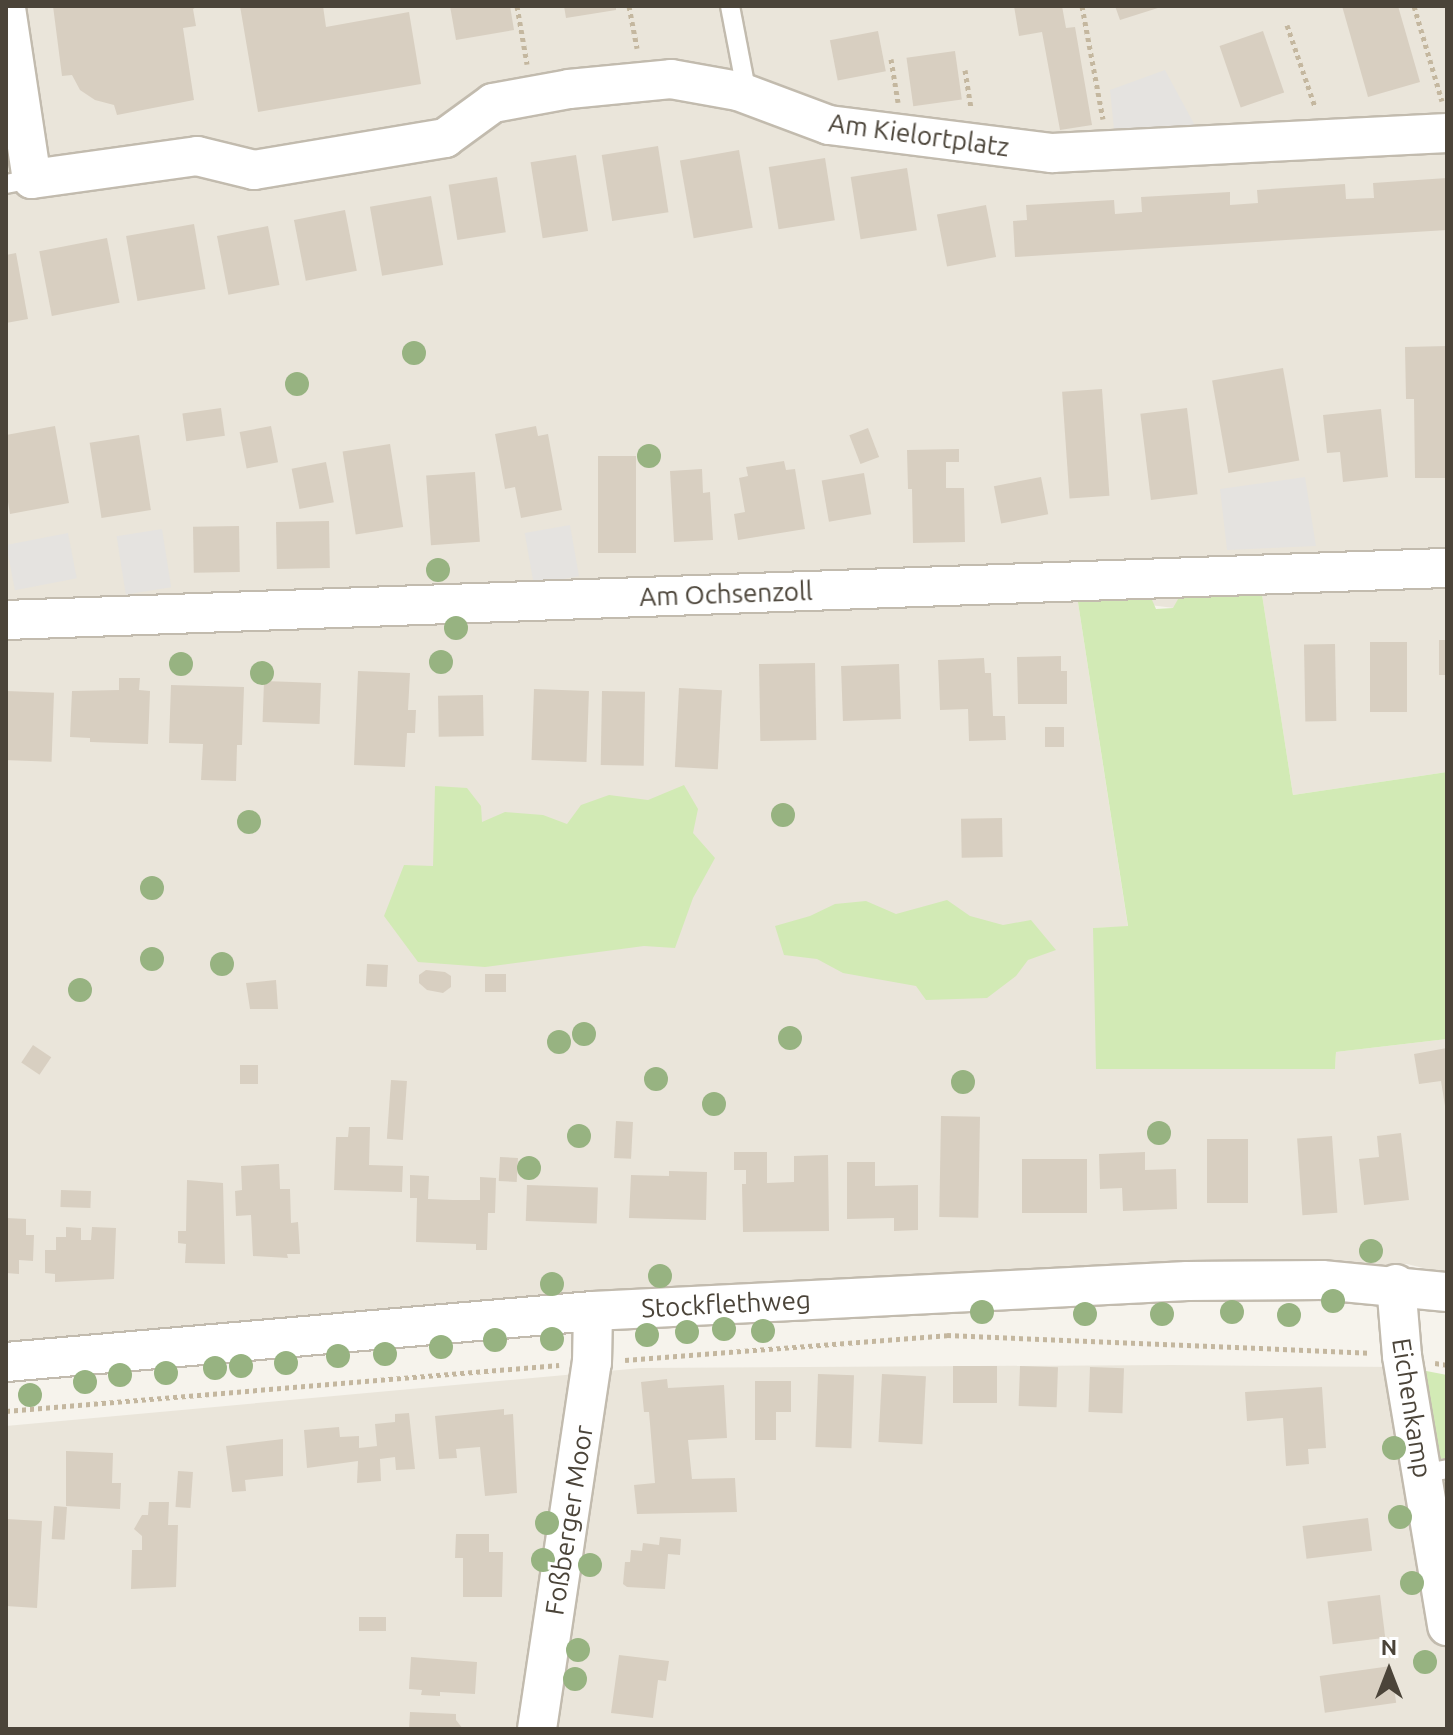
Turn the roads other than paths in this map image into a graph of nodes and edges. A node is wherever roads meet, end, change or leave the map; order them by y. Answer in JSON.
{"nodes":[{"id":1,"x":730,"y":6,"type":"edge"},
{"id":2,"x":6,"y":8,"type":"edge"},
{"id":3,"x":747,"y":94,"type":"junction"},
{"id":4,"x":1445,"y":118,"type":"edge"},
{"id":5,"x":19,"y":182,"type":"edge"},
{"id":6,"x":1447,"y":568,"type":"edge"},
{"id":7,"x":6,"y":620,"type":"edge"},
{"id":8,"x":1396,"y":1284,"type":"junction"},
{"id":9,"x":1447,"y":1292,"type":"edge"},
{"id":10,"x":593,"y":1311,"type":"junction"},
{"id":11,"x":6,"y":1362,"type":"edge"},
{"id":12,"x":1434,"y":1471,"type":"edge"},
{"id":13,"x":1447,"y":1626,"type":"edge"},
{"id":14,"x":537,"y":1729,"type":"edge"}],
"edges":[{"from":1,"to":3,"type":"lane"},
{"from":2,"to":5,"type":"street","name":"Am Kielortplatz"},
{"from":3,"to":4,"type":"street","name":"Am Kielortplatz"},
{"from":3,"to":5,"type":"street","name":"Am Kielortplatz"},
{"from":6,"to":7,"type":"street","name":"Am Ochsenzoll"},
{"from":8,"to":9,"type":"street","name":"Stockflethweg"},
{"from":8,"to":10,"type":"street","name":"Stockflethweg"},
{"from":8,"to":12,"type":"street","name":"Eichenkamp"},
{"from":10,"to":11,"type":"street","name":"Stockflethweg"},
{"from":10,"to":14,"type":"street","name":"Foßberger Moor"},
{"from":12,"to":13,"type":"street","name":"Eichenkamp"}]}
